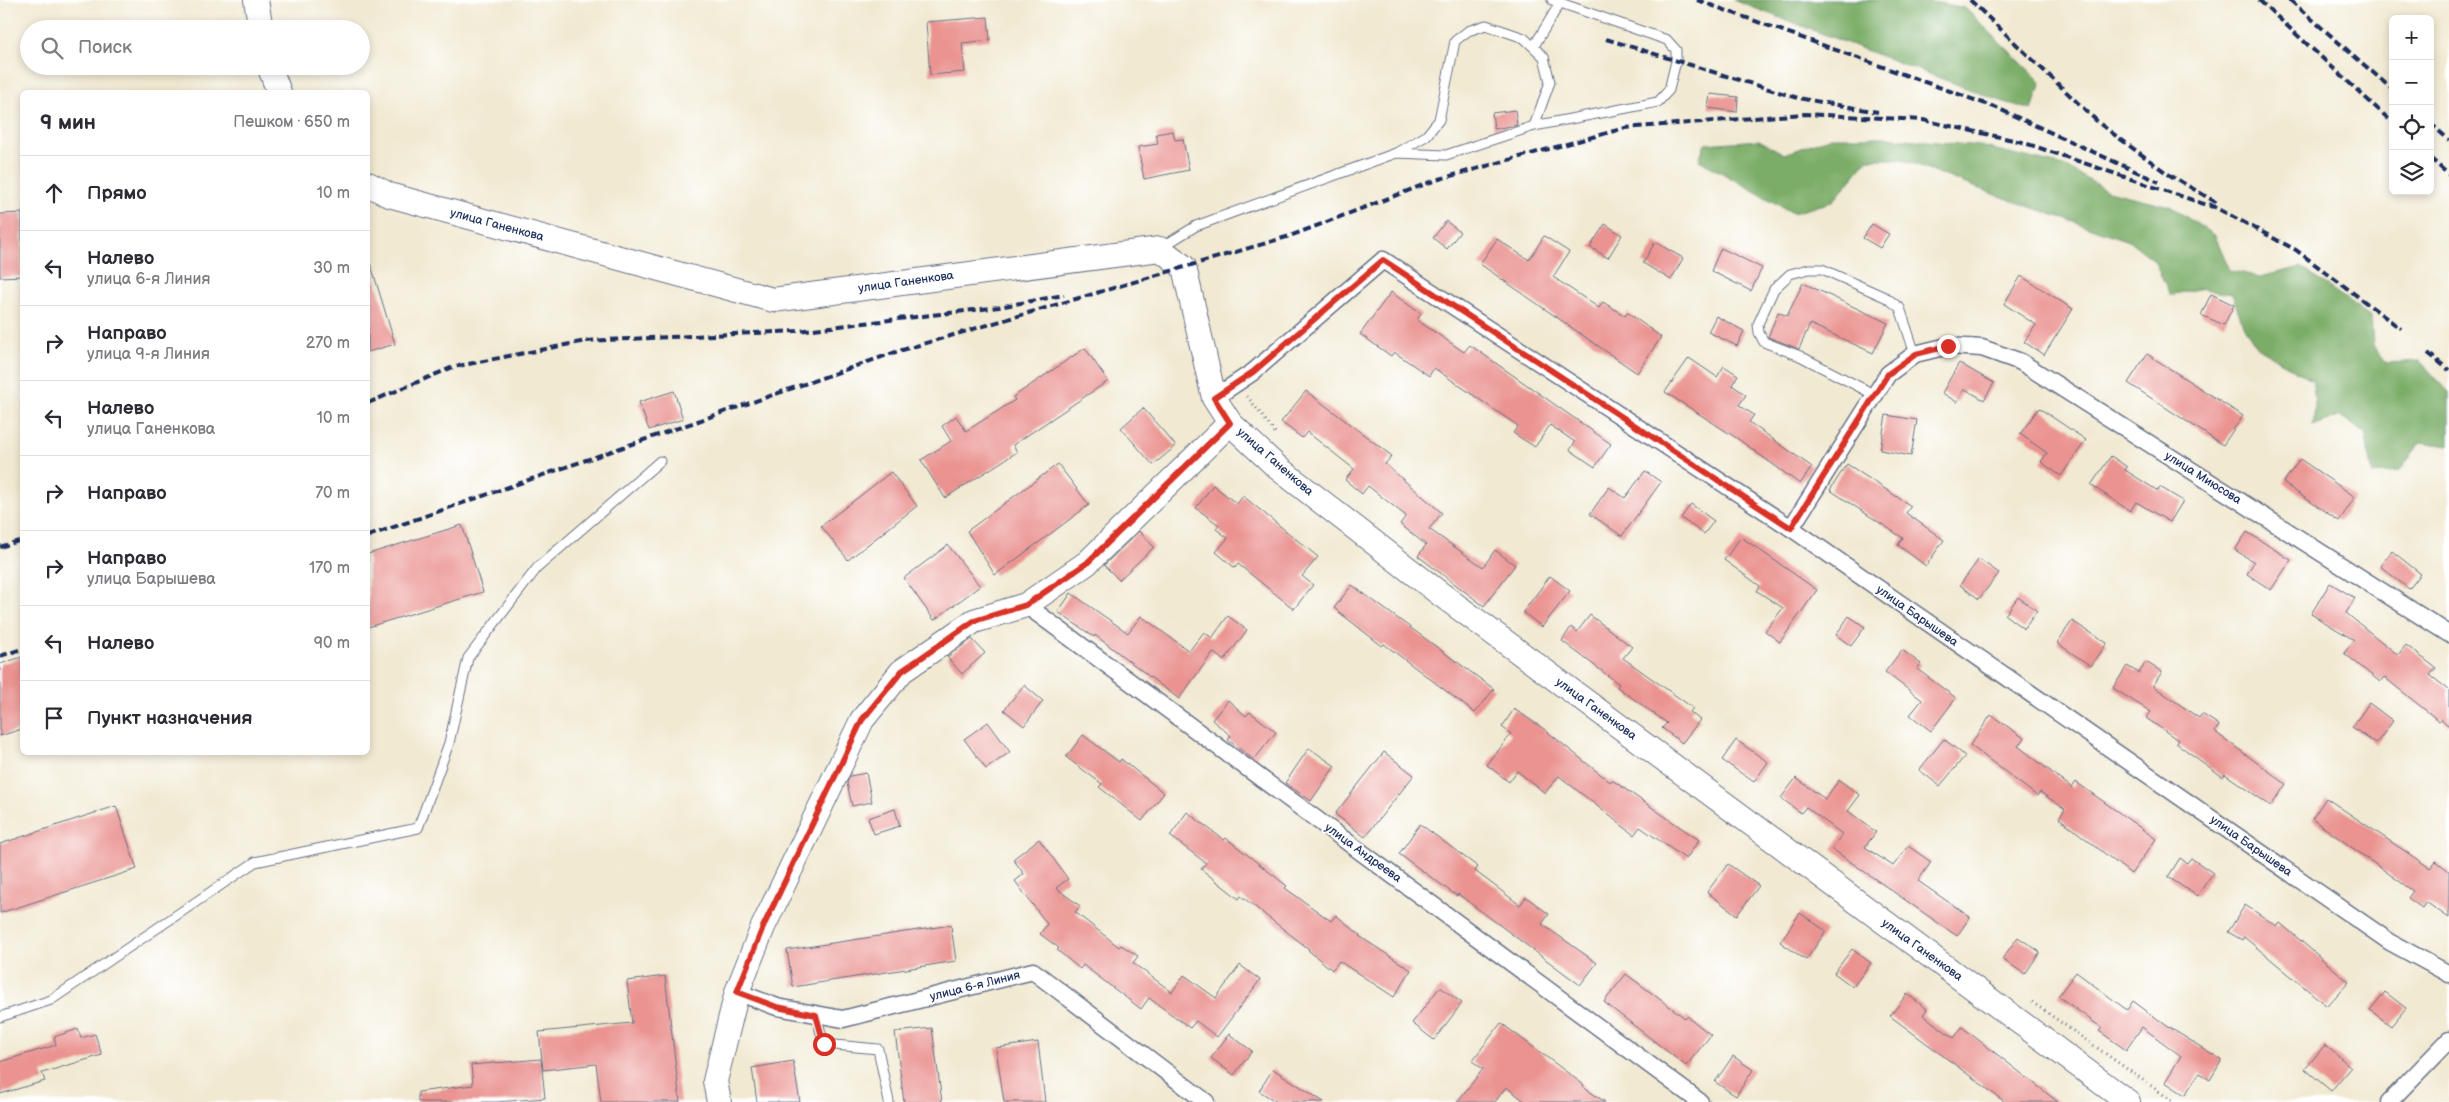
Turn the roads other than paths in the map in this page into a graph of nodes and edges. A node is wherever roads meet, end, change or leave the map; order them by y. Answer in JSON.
{"nodes":[{"id":1,"x":256,"y":0,"type":"edge"},
{"id":2,"x":1556,"y":1,"type":"edge"},
{"id":3,"x":259,"y":20,"type":"edge"},
{"id":4,"x":1534,"y":46,"type":"junction"},
{"id":5,"x":272,"y":75,"type":"edge"},
{"id":6,"x":278,"y":90,"type":"edge"},
{"id":7,"x":1534,"y":126,"type":"junction"},
{"id":8,"x":1396,"y":153,"type":"junction"},
{"id":9,"x":370,"y":185,"type":"edge"},
{"id":10,"x":1160,"y":249,"type":"junction"},
{"id":11,"x":1916,"y":354,"type":"junction"},
{"id":12,"x":1875,"y":394,"type":"junction"},
{"id":13,"x":1214,"y":398,"type":"junction"},
{"id":14,"x":1230,"y":423,"type":"junction"},
{"id":15,"x":660,"y":461,"type":"dead end"},
{"id":16,"x":1791,"y":528,"type":"junction"},
{"id":17,"x":1026,"y":605,"type":"junction"},
{"id":18,"x":2449,"y":634,"type":"edge"},
{"id":19,"x":2449,"y":974,"type":"edge"},
{"id":20,"x":737,"y":992,"type":"junction"},
{"id":21,"x":816,"y":1015,"type":"junction"},
{"id":22,"x":0,"y":1017,"type":"edge"},
{"id":23,"x":2449,"y":1040,"type":"edge"},
{"id":24,"x":719,"y":1102,"type":"edge"},
{"id":25,"x":888,"y":1102,"type":"edge"},
{"id":26,"x":1206,"y":1102,"type":"edge"},
{"id":27,"x":1700,"y":1102,"type":"edge"},
{"id":28,"x":2128,"y":1102,"type":"edge"},
{"id":29,"x":2389,"y":1102,"type":"edge"}],
"edges":[{"from":1,"to":3,"type":"street"},
{"from":2,"to":4,"type":"lane"},
{"from":2,"to":7,"type":"lane"},
{"from":4,"to":7,"type":"lane"},
{"from":4,"to":8,"type":"lane"},
{"from":5,"to":6,"type":"street"},
{"from":7,"to":8,"type":"lane"},
{"from":8,"to":10,"type":"lane"},
{"from":9,"to":10,"type":"street","name":"улица Ганенкова"},
{"from":10,"to":13,"type":"street","name":"улица Ганенкова"},
{"from":11,"to":12,"type":"street"},
{"from":11,"to":12,"type":"lane"},
{"from":11,"to":18,"type":"street","name":"улица Миюсова"},
{"from":12,"to":16,"type":"street"},
{"from":13,"to":14,"type":"street","name":"улица Ганенкова"},
{"from":13,"to":16,"type":"street","name":"улица Барышева"},
{"from":14,"to":17,"type":"street"},
{"from":14,"to":28,"type":"street","name":"улица Ганенкова"},
{"from":15,"to":22,"type":"lane"},
{"from":16,"to":19,"type":"street","name":"улица Барышева"},
{"from":17,"to":20,"type":"street"},
{"from":17,"to":27,"type":"street","name":"улица Андреева"},
{"from":20,"to":21,"type":"street","name":"улица 6-я Линия"},
{"from":20,"to":24,"type":"street"},
{"from":21,"to":25,"type":"lane"},
{"from":21,"to":26,"type":"street","name":"улица 6-я Линия"},
{"from":23,"to":29,"type":"street"}]}
